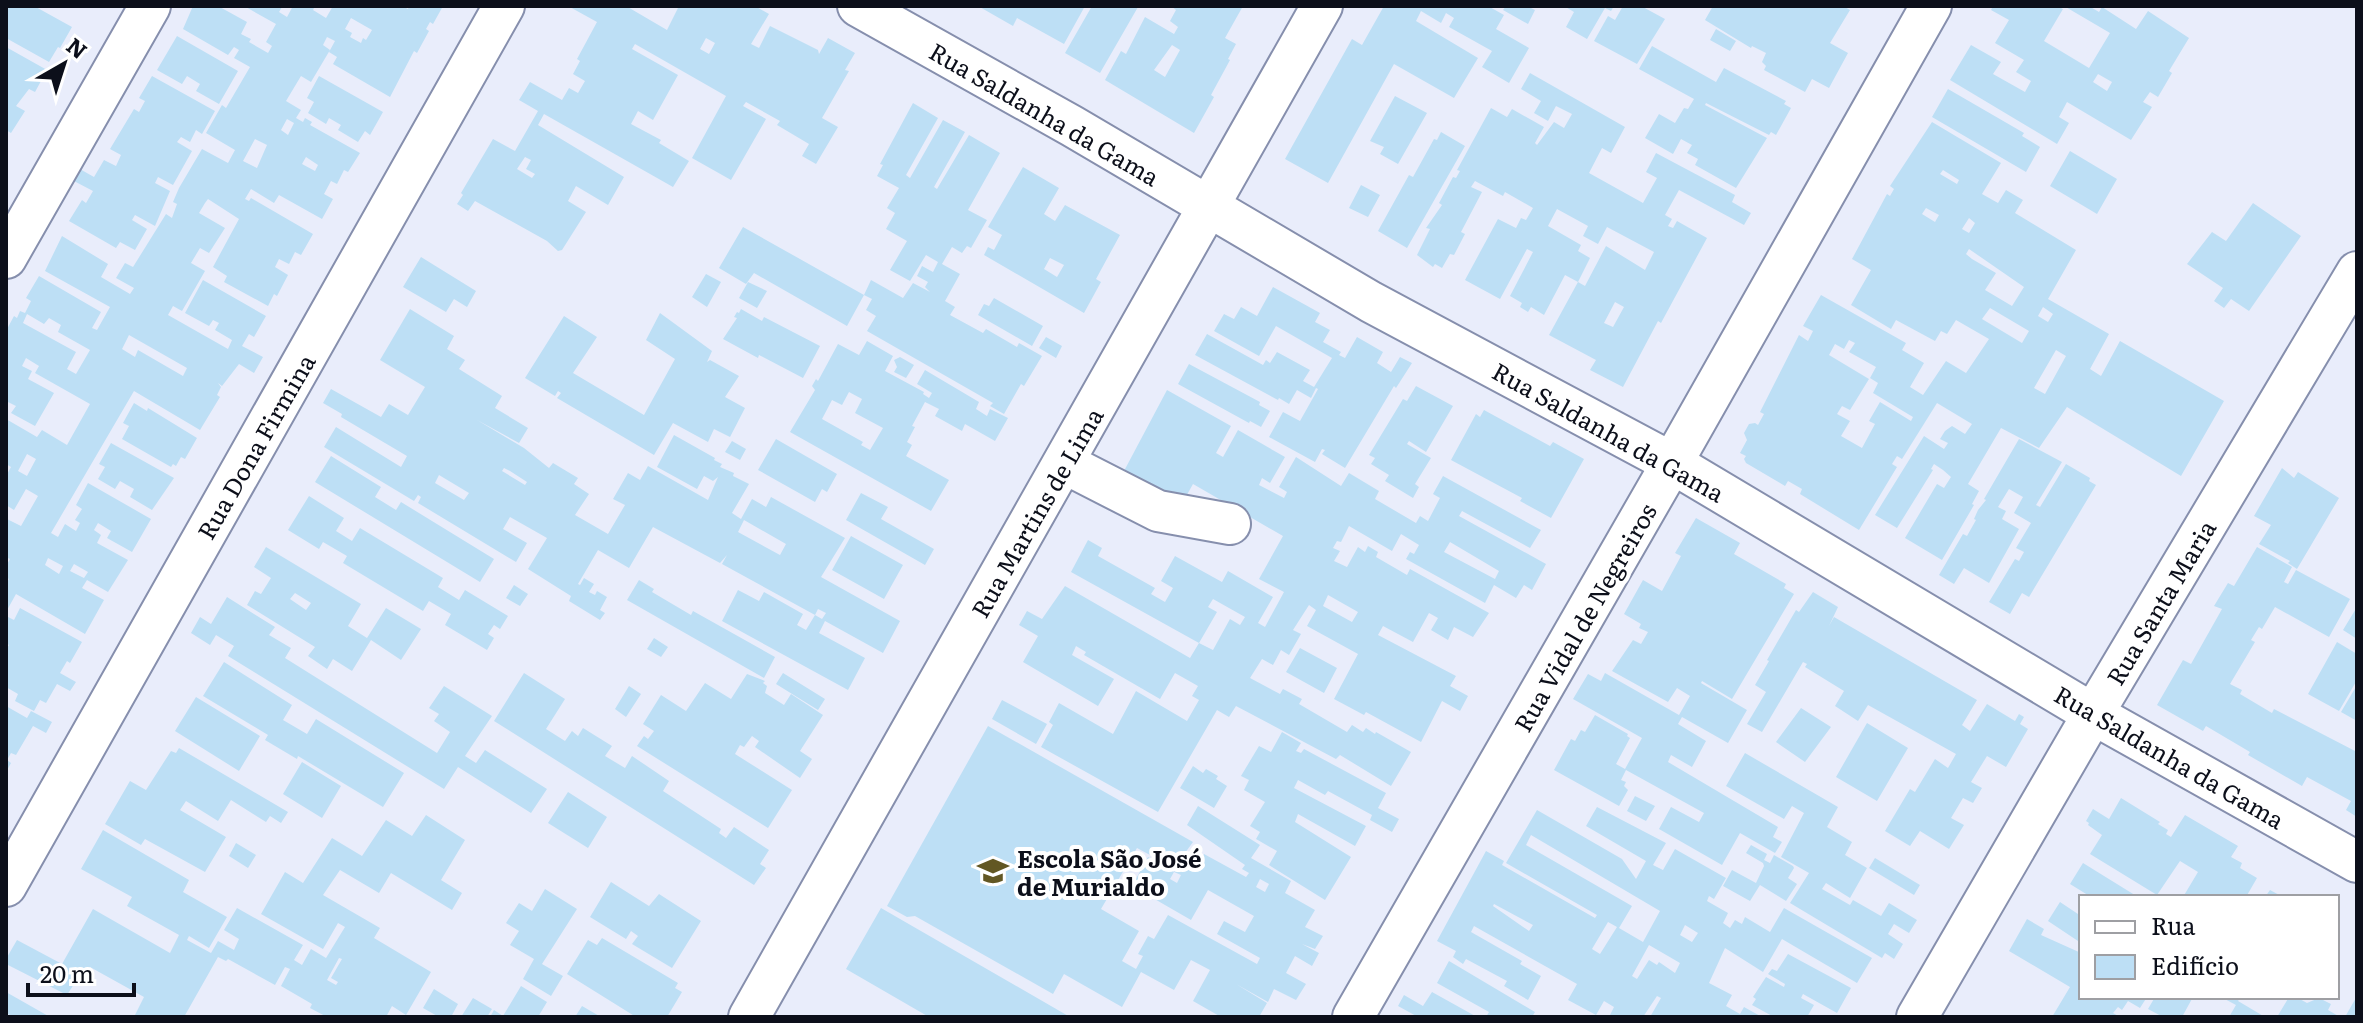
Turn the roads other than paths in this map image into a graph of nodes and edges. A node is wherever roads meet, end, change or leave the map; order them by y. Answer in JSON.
{"nodes":[{"id":1,"x":150,"y":6,"type":"edge"},
{"id":2,"x":504,"y":6,"type":"edge"},
{"id":3,"x":858,"y":6,"type":"edge"},
{"id":4,"x":1322,"y":6,"type":"edge"},
{"id":5,"x":1931,"y":6,"type":"edge"},
{"id":6,"x":1208,"y":207,"type":"junction"},
{"id":7,"x":6,"y":258,"type":"edge"},
{"id":8,"x":2357,"y":272,"type":"edge"},
{"id":9,"x":1064,"y":463,"type":"junction"},
{"id":10,"x":1672,"y":463,"type":"junction"},
{"id":11,"x":1230,"y":524,"type":"dead end"},
{"id":12,"x":2093,"y":714,"type":"junction"},
{"id":13,"x":2357,"y":862,"type":"edge"},
{"id":14,"x":6,"y":886,"type":"edge"},
{"id":15,"x":749,"y":1017,"type":"edge"},
{"id":16,"x":1353,"y":1017,"type":"edge"},
{"id":17,"x":1917,"y":1017,"type":"edge"}],
"edges":[{"from":1,"to":7,"type":"street"},
{"from":2,"to":14,"type":"street","name":"Rua Dona Firmina"},
{"from":3,"to":6,"type":"street","name":"Rua Saldanha da Gama"},
{"from":4,"to":6,"type":"street","name":"Rua Martins de Lima"},
{"from":5,"to":10,"type":"street","name":"Rua Vidal de Negreiros"},
{"from":6,"to":9,"type":"street","name":"Rua Martins de Lima"},
{"from":6,"to":10,"type":"street","name":"Rua Saldanha da Gama"},
{"from":8,"to":12,"type":"street","name":"Rua Santa Maria"},
{"from":9,"to":11,"type":"street"},
{"from":9,"to":15,"type":"street","name":"Rua Martins de Lima"},
{"from":10,"to":12,"type":"street","name":"Rua Saldanha da Gama"},
{"from":10,"to":16,"type":"street","name":"Rua Vidal de Negreiros"},
{"from":12,"to":13,"type":"street","name":"Rua Saldanha da Gama"},
{"from":12,"to":17,"type":"street","name":"Rua Santa Maria"}]}
